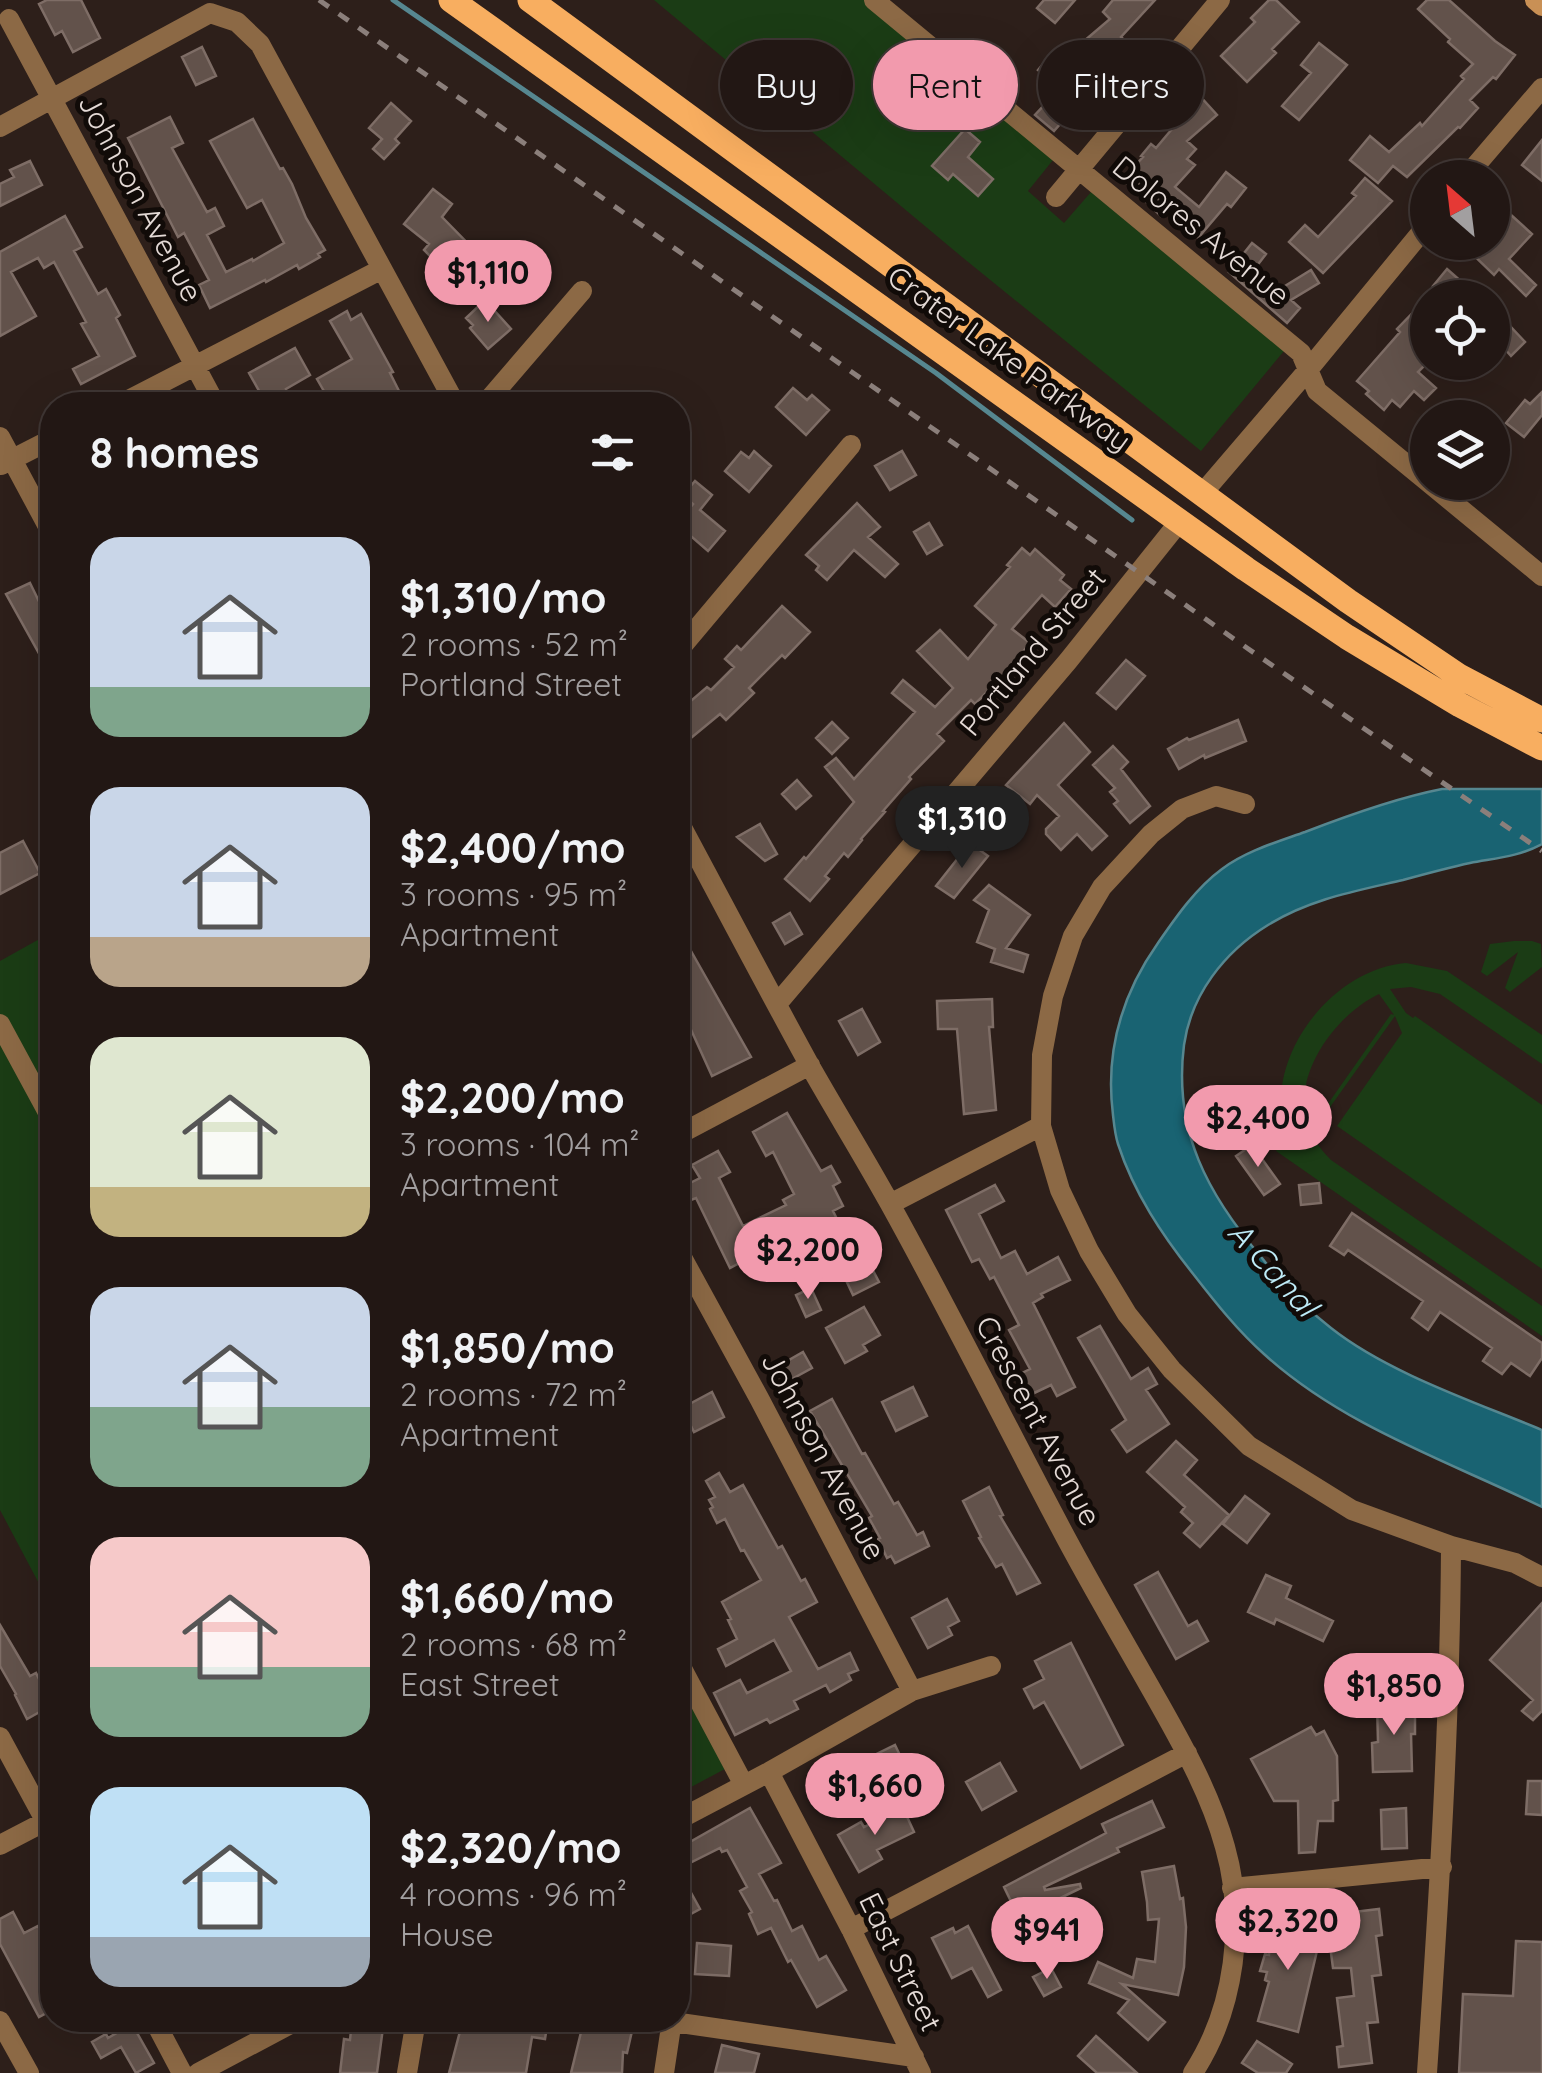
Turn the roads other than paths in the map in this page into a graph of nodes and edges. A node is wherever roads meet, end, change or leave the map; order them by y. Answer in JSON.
{"nodes":[{"id":1,"x":452,"y":0,"type":"edge"},
{"id":2,"x":530,"y":0,"type":"edge"},
{"id":3,"x":874,"y":0,"type":"edge"},
{"id":4,"x":1220,"y":0,"type":"edge"},
{"id":5,"x":1534,"y":0,"type":"edge"},
{"id":6,"x":1542,"y":6,"type":"edge"},
{"id":7,"x":10,"y":19,"type":"dead end"},
{"id":8,"x":1542,"y":88,"type":"edge"},
{"id":9,"x":53,"y":98,"type":"junction"},
{"id":10,"x":0,"y":127,"type":"edge"},
{"id":11,"x":1481,"y":160,"type":"edge"},
{"id":12,"x":1079,"y":170,"type":"junction"},
{"id":13,"x":1056,"y":197,"type":"dead end"},
{"id":14,"x":1410,"y":246,"type":"edge"},
{"id":15,"x":382,"y":269,"type":"junction"},
{"id":16,"x":582,"y":291,"type":"dead end"},
{"id":17,"x":195,"y":366,"type":"junction"},
{"id":18,"x":1308,"y":370,"type":"junction"},
{"id":19,"x":144,"y":392,"type":"edge"},
{"id":20,"x":209,"y":392,"type":"edge"},
{"id":21,"x":449,"y":392,"type":"edge"},
{"id":22,"x":495,"y":392,"type":"edge"},
{"id":23,"x":0,"y":437,"type":"edge"},
{"id":24,"x":40,"y":445,"type":"edge"},
{"id":25,"x":851,"y":445,"type":"dead end"},
{"id":26,"x":6,"y":463,"type":"edge"},
{"id":27,"x":1410,"y":467,"type":"edge"},
{"id":28,"x":1201,"y":495,"type":"junction"},
{"id":29,"x":1450,"y":500,"type":"edge"},
{"id":30,"x":40,"y":515,"type":"edge"},
{"id":31,"x":1180,"y":521,"type":"junction"},
{"id":32,"x":1542,"y":576,"type":"edge"},
{"id":33,"x":1348,"y":601,"type":"junction"},
{"id":34,"x":690,"y":637,"type":"edge"},
{"id":35,"x":1542,"y":720,"type":"edge"},
{"id":36,"x":1542,"y":748,"type":"edge"},
{"id":37,"x":1245,"y":804,"type":"dead end"},
{"id":38,"x":690,"y":842,"type":"edge"},
{"id":39,"x":777,"y":1004,"type":"junction"},
{"id":40,"x":0,"y":1024,"type":"edge"},
{"id":41,"x":810,"y":1065,"type":"junction"},
{"id":42,"x":40,"y":1098,"type":"edge"},
{"id":43,"x":1041,"y":1126,"type":"junction"},
{"id":44,"x":690,"y":1130,"type":"edge"},
{"id":45,"x":890,"y":1204,"type":"junction"},
{"id":46,"x":690,"y":1272,"type":"edge"},
{"id":47,"x":1451,"y":1546,"type":"junction"},
{"id":48,"x":1542,"y":1576,"type":"edge"},
{"id":49,"x":991,"y":1666,"type":"dead end"},
{"id":50,"x":690,"y":1683,"type":"edge"},
{"id":51,"x":912,"y":1691,"type":"junction"},
{"id":52,"x":0,"y":1737,"type":"edge"},
{"id":53,"x":1187,"y":1754,"type":"junction"},
{"id":54,"x":769,"y":1772,"type":"junction"},
{"id":55,"x":744,"y":1785,"type":"junction"},
{"id":56,"x":40,"y":1810,"type":"edge"},
{"id":57,"x":690,"y":1814,"type":"edge"},
{"id":58,"x":40,"y":1830,"type":"edge"},
{"id":59,"x":0,"y":1845,"type":"edge"},
{"id":60,"x":1442,"y":1867,"type":"junction"},
{"id":61,"x":1232,"y":1888,"type":"junction"},
{"id":62,"x":851,"y":1929,"type":"junction"},
{"id":63,"x":0,"y":2021,"type":"edge"},
{"id":64,"x":690,"y":2024,"type":"edge"},
{"id":65,"x":160,"y":2032,"type":"edge"},
{"id":66,"x":275,"y":2032,"type":"edge"},
{"id":67,"x":414,"y":2032,"type":"edge"},
{"id":68,"x":671,"y":2032,"type":"edge"},
{"id":69,"x":918,"y":2065,"type":"edge"},
{"id":70,"x":29,"y":2073,"type":"edge"},
{"id":71,"x":182,"y":2073,"type":"edge"},
{"id":72,"x":198,"y":2073,"type":"edge"},
{"id":73,"x":406,"y":2073,"type":"edge"},
{"id":74,"x":664,"y":2073,"type":"edge"},
{"id":75,"x":1193,"y":2073,"type":"edge"},
{"id":76,"x":1427,"y":2073,"type":"edge"}],
"edges":[{"from":1,"to":31,"type":"main road","name":"Crater Lake Parkway"},
{"from":2,"to":28,"type":"main road","name":"Crater Lake Parkway"},
{"from":3,"to":12,"type":"street","name":"Dolores Avenue"},
{"from":4,"to":12,"type":"street"},
{"from":5,"to":6,"type":"street"},
{"from":7,"to":9,"type":"street","name":"Johnson Avenue"},
{"from":8,"to":11,"type":"street"},
{"from":9,"to":10,"type":"street"},
{"from":9,"to":15,"type":"street"},
{"from":9,"to":17,"type":"street","name":"Johnson Avenue"},
{"from":12,"to":13,"type":"street"},
{"from":12,"to":18,"type":"street","name":"Dolores Avenue"},
{"from":14,"to":18,"type":"street"},
{"from":15,"to":17,"type":"street"},
{"from":15,"to":21,"type":"street"},
{"from":16,"to":22,"type":"street"},
{"from":17,"to":19,"type":"street"},
{"from":17,"to":20,"type":"street","name":"Johnson Avenue"},
{"from":18,"to":27,"type":"street","name":"Dolores Avenue"},
{"from":18,"to":28,"type":"street"},
{"from":23,"to":26,"type":"street"},
{"from":24,"to":26,"type":"street"},
{"from":25,"to":34,"type":"street"},
{"from":26,"to":30,"type":"street"},
{"from":28,"to":33,"type":"main road","name":"Crater Lake Parkway"},
{"from":29,"to":32,"type":"street","name":"Dolores Avenue"},
{"from":31,"to":33,"type":"main road"},
{"from":31,"to":36,"type":"main road","name":"Crater Lake Parkway"},
{"from":31,"to":39,"type":"street","name":"Portland Street"},
{"from":33,"to":35,"type":"main road","name":"Crater Lake Parkway"},
{"from":37,"to":43,"type":"street"},
{"from":38,"to":39,"type":"street","name":"Crescent Avenue"},
{"from":39,"to":41,"type":"street","name":"Crescent Avenue"},
{"from":40,"to":42,"type":"street"},
{"from":41,"to":44,"type":"street"},
{"from":41,"to":45,"type":"street","name":"Crescent Avenue"},
{"from":43,"to":45,"type":"street"},
{"from":43,"to":47,"type":"street"},
{"from":45,"to":53,"type":"street","name":"Crescent Avenue"},
{"from":46,"to":51,"type":"street","name":"Johnson Avenue"},
{"from":47,"to":48,"type":"street"},
{"from":47,"to":60,"type":"street"},
{"from":49,"to":51,"type":"street"},
{"from":50,"to":55,"type":"street"},
{"from":51,"to":54,"type":"street"},
{"from":52,"to":56,"type":"street"},
{"from":53,"to":61,"type":"street","name":"Crescent Avenue"},
{"from":53,"to":62,"type":"street"},
{"from":54,"to":55,"type":"street"},
{"from":54,"to":62,"type":"street","name":"East Street"},
{"from":55,"to":57,"type":"street"},
{"from":58,"to":59,"type":"street"},
{"from":60,"to":61,"type":"street"},
{"from":60,"to":76,"type":"street"},
{"from":61,"to":75,"type":"street","name":"Crescent Avenue"},
{"from":62,"to":69,"type":"street","name":"East Street"},
{"from":63,"to":70,"type":"street"},
{"from":64,"to":69,"type":"street"},
{"from":65,"to":71,"type":"street"},
{"from":66,"to":72,"type":"street"},
{"from":67,"to":73,"type":"street"},
{"from":68,"to":74,"type":"street"}]}
